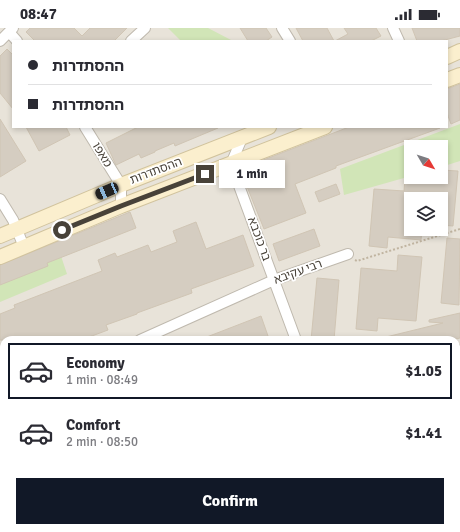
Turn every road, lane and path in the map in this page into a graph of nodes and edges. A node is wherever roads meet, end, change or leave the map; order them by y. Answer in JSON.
{"nodes":[{"id":1,"x":145,"y":28,"type":"edge"},
{"id":2,"x":282,"y":28,"type":"edge"},
{"id":3,"x":393,"y":28,"type":"edge"},
{"id":4,"x":11,"y":30,"type":"edge"},
{"id":5,"x":16,"y":40,"type":"edge"},
{"id":6,"x":132,"y":40,"type":"edge"},
{"id":7,"x":289,"y":40,"type":"edge"},
{"id":8,"x":399,"y":40,"type":"edge"},
{"id":9,"x":0,"y":41,"type":"edge"},
{"id":10,"x":460,"y":51,"type":"edge"},
{"id":11,"x":448,"y":57,"type":"edge"},
{"id":12,"x":460,"y":75,"type":"edge"},
{"id":13,"x":448,"y":80,"type":"edge"},
{"id":14,"x":86,"y":128,"type":"edge"},
{"id":15,"x":267,"y":128,"type":"edge"},
{"id":16,"x":322,"y":128,"type":"edge"},
{"id":17,"x":242,"y":138,"type":"junction"},
{"id":18,"x":232,"y":164,"type":"junction"},
{"id":19,"x":121,"y":185,"type":"junction"},
{"id":20,"x":0,"y":199,"type":"edge"},
{"id":21,"x":121,"y":206,"type":"junction"},
{"id":22,"x":17,"y":229,"type":"junction"},
{"id":23,"x":460,"y":229,"type":"edge"},
{"id":24,"x":0,"y":236,"type":"edge"},
{"id":25,"x":24,"y":247,"type":"junction"},
{"id":26,"x":348,"y":254,"type":"joint"},
{"id":27,"x":0,"y":257,"type":"edge"},
{"id":28,"x":274,"y":280,"type":"junction"},
{"id":29,"x":149,"y":336,"type":"edge"},
{"id":30,"x":295,"y":336,"type":"edge"}],
"edges":[{"from":1,"to":6,"type":"street"},
{"from":2,"to":7,"type":"street"},
{"from":3,"to":8,"type":"street"},
{"from":4,"to":5,"type":"street"},
{"from":4,"to":9,"type":"street"},
{"from":10,"to":11,"type":"street"},
{"from":12,"to":13,"type":"street"},
{"from":14,"to":19,"type":"street","name":"מאפו"},
{"from":15,"to":17,"type":"street","name":"ההסתדרות"},
{"from":16,"to":18,"type":"street","name":"ההסתדרות"},
{"from":17,"to":18,"type":"street"},
{"from":17,"to":19,"type":"street","name":"ההסתדרות"},
{"from":18,"to":21,"type":"street","name":"ההסתדרות"},
{"from":18,"to":28,"type":"street","name":"בר כוכבא"},
{"from":19,"to":21,"type":"street"},
{"from":19,"to":22,"type":"street","name":"ההסתדרות"},
{"from":20,"to":22,"type":"street"},
{"from":21,"to":25,"type":"street","name":"ההסתדרות"},
{"from":22,"to":24,"type":"street","name":"ההסתדרות"},
{"from":22,"to":25,"type":"street"},
{"from":23,"to":26,"type":"path"},
{"from":25,"to":27,"type":"street","name":"ההסתדרות"},
{"from":26,"to":28,"type":"street","name":"רבי עקיבא"},
{"from":28,"to":29,"type":"street","name":"רבי עקיבא"},
{"from":28,"to":30,"type":"street","name":"בר כוכבא"}]}
